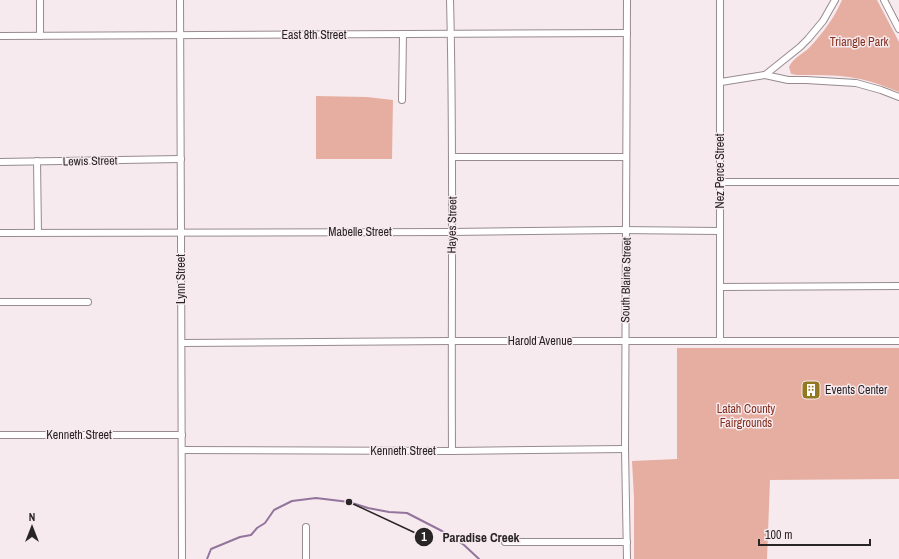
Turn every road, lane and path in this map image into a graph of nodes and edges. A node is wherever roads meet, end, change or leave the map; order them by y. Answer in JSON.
{"nodes":[{"id":1,"x":40,"y":0,"type":"edge"},
{"id":2,"x":180,"y":0,"type":"edge"},
{"id":3,"x":450,"y":0,"type":"edge"},
{"id":4,"x":627,"y":0,"type":"edge"},
{"id":5,"x":720,"y":0,"type":"edge"},
{"id":6,"x":835,"y":0,"type":"edge"},
{"id":7,"x":884,"y":0,"type":"edge"},
{"id":8,"x":899,"y":29,"type":"edge"},
{"id":9,"x":451,"y":33,"type":"junction"},
{"id":10,"x":627,"y":33,"type":"junction"},
{"id":11,"x":402,"y":34,"type":"junction"},
{"id":12,"x":0,"y":36,"type":"edge"},
{"id":13,"x":40,"y":36,"type":"junction"},
{"id":14,"x":180,"y":36,"type":"junction"},
{"id":15,"x":765,"y":75,"type":"junction"},
{"id":16,"x":721,"y":82,"type":"junction"},
{"id":17,"x":899,"y":97,"type":"edge"},
{"id":18,"x":402,"y":100,"type":"dead end"},
{"id":19,"x":452,"y":157,"type":"junction"},
{"id":20,"x":626,"y":157,"type":"junction"},
{"id":21,"x":180,"y":159,"type":"junction"},
{"id":22,"x":37,"y":161,"type":"junction"},
{"id":23,"x":0,"y":162,"type":"edge"},
{"id":24,"x":720,"y":182,"type":"junction"},
{"id":25,"x":899,"y":182,"type":"edge"},
{"id":26,"x":626,"y":230,"type":"junction"},
{"id":27,"x":720,"y":231,"type":"junction"},
{"id":28,"x":452,"y":232,"type":"junction"},
{"id":29,"x":38,"y":233,"type":"junction"},
{"id":30,"x":181,"y":233,"type":"junction"},
{"id":31,"x":0,"y":234,"type":"edge"},
{"id":32,"x":899,"y":286,"type":"edge"},
{"id":33,"x":720,"y":287,"type":"junction"},
{"id":34,"x":0,"y":302,"type":"edge"},
{"id":35,"x":88,"y":302,"type":"dead end"},
{"id":36,"x":451,"y":341,"type":"junction"},
{"id":37,"x":720,"y":341,"type":"junction"},
{"id":38,"x":899,"y":341,"type":"edge"},
{"id":39,"x":625,"y":342,"type":"junction"},
{"id":40,"x":182,"y":343,"type":"junction"},
{"id":41,"x":0,"y":435,"type":"edge"},
{"id":42,"x":182,"y":435,"type":"junction"},
{"id":43,"x":625,"y":449,"type":"junction"},
{"id":44,"x":182,"y":450,"type":"junction"},
{"id":45,"x":452,"y":451,"type":"junction"},
{"id":46,"x":306,"y":527,"type":"dead end"},
{"id":47,"x":505,"y":542,"type":"dead end"},
{"id":48,"x":627,"y":542,"type":"junction"},
{"id":49,"x":182,"y":559,"type":"edge"},
{"id":50,"x":306,"y":559,"type":"edge"},
{"id":51,"x":627,"y":559,"type":"edge"}],
"edges":[{"from":1,"to":13,"type":"street"},
{"from":2,"to":14,"type":"street","name":"Lynn Street"},
{"from":3,"to":9,"type":"street","name":"Hayes Street"},
{"from":4,"to":10,"type":"street","name":"South Blaine Street"},
{"from":5,"to":16,"type":"street","name":"Nez Perce Street"},
{"from":6,"to":15,"type":"street"},
{"from":7,"to":8,"type":"street"},
{"from":9,"to":10,"type":"street","name":"East 8th Street"},
{"from":9,"to":11,"type":"street","name":"East 8th Street"},
{"from":9,"to":19,"type":"street","name":"Hayes Street"},
{"from":10,"to":20,"type":"street","name":"South Blaine Street"},
{"from":11,"to":14,"type":"street","name":"East 8th Street"},
{"from":11,"to":18,"type":"street"},
{"from":12,"to":13,"type":"street","name":"East 8th Street"},
{"from":13,"to":14,"type":"street","name":"East 8th Street"},
{"from":14,"to":21,"type":"street","name":"Lynn Street"},
{"from":15,"to":16,"type":"street"},
{"from":15,"to":17,"type":"street"},
{"from":16,"to":24,"type":"street","name":"Nez Perce Street"},
{"from":19,"to":20,"type":"street"},
{"from":19,"to":28,"type":"street","name":"Hayes Street"},
{"from":20,"to":26,"type":"street","name":"South Blaine Street"},
{"from":21,"to":22,"type":"street","name":"Lewis Street"},
{"from":21,"to":30,"type":"street","name":"Lynn Street"},
{"from":22,"to":23,"type":"street","name":"Lewis Street"},
{"from":22,"to":29,"type":"street"},
{"from":24,"to":25,"type":"street"},
{"from":24,"to":27,"type":"street","name":"Nez Perce Street"},
{"from":26,"to":27,"type":"street","name":"Mabelle Street"},
{"from":26,"to":28,"type":"street","name":"Mabelle Street"},
{"from":26,"to":39,"type":"street","name":"South Blaine Street"},
{"from":27,"to":33,"type":"street","name":"Nez Perce Street"},
{"from":28,"to":30,"type":"street","name":"Mabelle Street"},
{"from":28,"to":36,"type":"street","name":"Hayes Street"},
{"from":29,"to":30,"type":"street","name":"Mabelle Street"},
{"from":29,"to":31,"type":"street","name":"Mabelle Street"},
{"from":30,"to":40,"type":"street","name":"Lynn Street"},
{"from":32,"to":33,"type":"street"},
{"from":33,"to":37,"type":"street","name":"Nez Perce Street"},
{"from":34,"to":35,"type":"street"},
{"from":36,"to":39,"type":"street","name":"Harold Avenue"},
{"from":36,"to":40,"type":"street","name":"Harold Avenue"},
{"from":36,"to":45,"type":"street","name":"Hayes Street"},
{"from":37,"to":38,"type":"street","name":"Harold Avenue"},
{"from":37,"to":39,"type":"street","name":"Harold Avenue"},
{"from":39,"to":43,"type":"street","name":"South Blaine Street"},
{"from":40,"to":42,"type":"street","name":"Lynn Street"},
{"from":41,"to":42,"type":"street","name":"Kenneth Street"},
{"from":42,"to":44,"type":"street","name":"Lynn Street"},
{"from":43,"to":45,"type":"street","name":"Kenneth Street"},
{"from":43,"to":48,"type":"street","name":"South Blaine Street"},
{"from":44,"to":45,"type":"street","name":"Kenneth Street"},
{"from":44,"to":49,"type":"street","name":"Lynn Street"},
{"from":46,"to":50,"type":"street"},
{"from":47,"to":48,"type":"street"},
{"from":48,"to":51,"type":"street","name":"South Blaine Street"}]}
